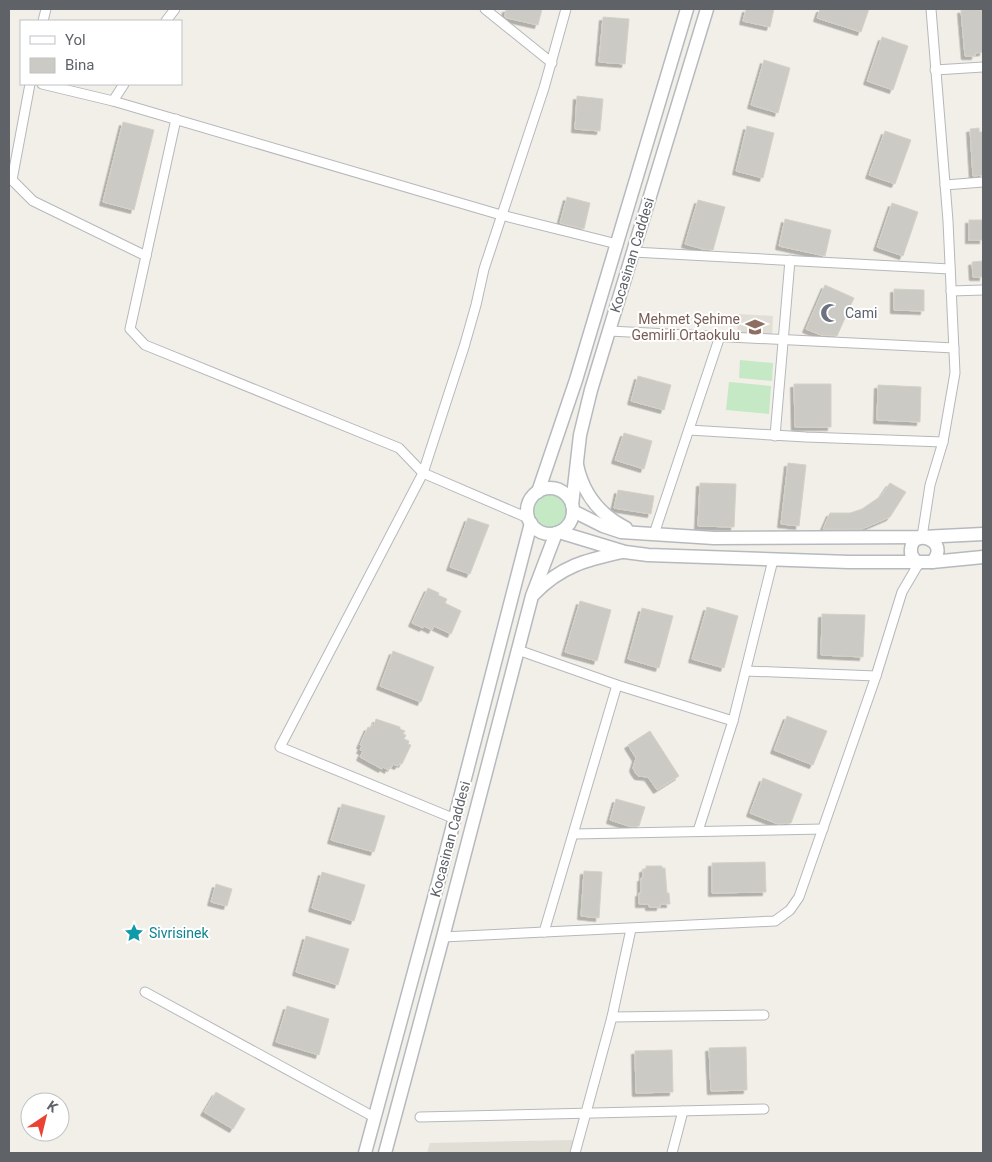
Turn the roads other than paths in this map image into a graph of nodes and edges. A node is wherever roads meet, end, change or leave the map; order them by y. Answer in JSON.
{"nodes":[{"id":1,"x":175,"y":9,"type":"edge"},
{"id":2,"x":485,"y":9,"type":"edge"},
{"id":3,"x":566,"y":9,"type":"edge"},
{"id":4,"x":687,"y":9,"type":"edge"},
{"id":5,"x":707,"y":9,"type":"edge"},
{"id":6,"x":931,"y":9,"type":"edge"},
{"id":7,"x":167,"y":20,"type":"edge"},
{"id":8,"x":552,"y":64,"type":"junction"},
{"id":9,"x":983,"y":67,"type":"edge"},
{"id":10,"x":935,"y":70,"type":"junction"},
{"id":11,"x":30,"y":85,"type":"edge"},
{"id":12,"x":46,"y":85,"type":"edge"},
{"id":13,"x":123,"y":85,"type":"edge"},
{"id":14,"x":113,"y":101,"type":"junction"},
{"id":15,"x":176,"y":119,"type":"junction"},
{"id":16,"x":983,"y":182,"type":"edge"},
{"id":17,"x":945,"y":185,"type":"junction"},
{"id":18,"x":501,"y":215,"type":"junction"},
{"id":19,"x":617,"y":244,"type":"junction"},
{"id":20,"x":633,"y":252,"type":"junction"},
{"id":21,"x":146,"y":256,"type":"junction"},
{"id":22,"x":790,"y":260,"type":"junction"},
{"id":23,"x":950,"y":269,"type":"junction"},
{"id":24,"x":983,"y":290,"type":"edge"},
{"id":25,"x":951,"y":291,"type":"junction"},
{"id":26,"x":609,"y":331,"type":"junction"},
{"id":27,"x":720,"y":336,"type":"junction"},
{"id":28,"x":784,"y":340,"type":"junction"},
{"id":29,"x":954,"y":348,"type":"junction"},
{"id":30,"x":689,"y":430,"type":"junction"},
{"id":31,"x":775,"y":436,"type":"junction"},
{"id":32,"x":943,"y":442,"type":"junction"},
{"id":33,"x":576,"y":458,"type":"junction"},
{"id":34,"x":423,"y":474,"type":"junction"},
{"id":35,"x":538,"y":492,"type":"junction"},
{"id":36,"x":572,"y":508,"type":"junction"},
{"id":37,"x":529,"y":520,"type":"junction"},
{"id":38,"x":558,"y":532,"type":"junction"},
{"id":39,"x":635,"y":533,"type":"junction"},
{"id":40,"x":654,"y":534,"type":"junction"},
{"id":41,"x":983,"y":534,"type":"edge"},
{"id":42,"x":922,"y":537,"type":"junction"},
{"id":43,"x":625,"y":552,"type":"junction"},
{"id":44,"x":983,"y":557,"type":"edge"},
{"id":45,"x":773,"y":560,"type":"junction"},
{"id":46,"x":932,"y":562,"type":"junction"},
{"id":47,"x":919,"y":563,"type":"junction"},
{"id":48,"x":532,"y":596,"type":"junction"},
{"id":49,"x":518,"y":650,"type":"junction"},
{"id":50,"x":746,"y":671,"type":"junction"},
{"id":51,"x":876,"y":676,"type":"junction"},
{"id":52,"x":617,"y":685,"type":"junction"},
{"id":53,"x":733,"y":721,"type":"junction"},
{"id":54,"x":455,"y":819,"type":"junction"},
{"id":55,"x":823,"y":829,"type":"junction"},
{"id":56,"x":698,"y":831,"type":"junction"},
{"id":57,"x":574,"y":834,"type":"junction"},
{"id":58,"x":631,"y":929,"type":"junction"},
{"id":59,"x":544,"y":932,"type":"junction"},
{"id":60,"x":443,"y":937,"type":"junction"},
{"id":61,"x":145,"y":992,"type":"dead end"},
{"id":62,"x":764,"y":1015,"type":"dead end"},
{"id":63,"x":612,"y":1017,"type":"junction"},
{"id":64,"x":764,"y":1109,"type":"dead end"},
{"id":65,"x":683,"y":1111,"type":"junction"},
{"id":66,"x":586,"y":1113,"type":"junction"},
{"id":67,"x":374,"y":1117,"type":"junction"},
{"id":68,"x":420,"y":1118,"type":"dead end"},
{"id":69,"x":365,"y":1153,"type":"edge"},
{"id":70,"x":385,"y":1153,"type":"edge"},
{"id":71,"x":575,"y":1153,"type":"edge"},
{"id":72,"x":672,"y":1153,"type":"edge"}],
"edges":[{"from":1,"to":7,"type":"street"},
{"from":2,"to":8,"type":"street"},
{"from":3,"to":8,"type":"street"},
{"from":4,"to":19,"type":"main road","name":"Kocasinan Caddesi"},
{"from":5,"to":20,"type":"main road","name":"Kocasinan Caddesi"},
{"from":6,"to":10,"type":"street"},
{"from":8,"to":18,"type":"street"},
{"from":9,"to":10,"type":"street"},
{"from":10,"to":17,"type":"street"},
{"from":11,"to":21,"type":"street"},
{"from":12,"to":14,"type":"street"},
{"from":13,"to":14,"type":"street"},
{"from":14,"to":15,"type":"street"},
{"from":15,"to":18,"type":"street"},
{"from":15,"to":21,"type":"street"},
{"from":16,"to":17,"type":"street"},
{"from":17,"to":23,"type":"street"},
{"from":18,"to":19,"type":"street"},
{"from":18,"to":34,"type":"street"},
{"from":19,"to":35,"type":"main road","name":"Kocasinan Caddesi"},
{"from":20,"to":22,"type":"street"},
{"from":20,"to":26,"type":"main road","name":"Kocasinan Caddesi"},
{"from":21,"to":34,"type":"street"},
{"from":22,"to":23,"type":"street"},
{"from":22,"to":28,"type":"street"},
{"from":23,"to":25,"type":"street"},
{"from":24,"to":25,"type":"street"},
{"from":25,"to":29,"type":"street"},
{"from":26,"to":27,"type":"street"},
{"from":26,"to":33,"type":"main road","name":"Kocasinan Caddesi"},
{"from":27,"to":28,"type":"street"},
{"from":27,"to":30,"type":"street"},
{"from":28,"to":29,"type":"street"},
{"from":28,"to":31,"type":"street"},
{"from":29,"to":32,"type":"street"},
{"from":30,"to":31,"type":"street"},
{"from":30,"to":40,"type":"street"},
{"from":31,"to":32,"type":"street"},
{"from":32,"to":42,"type":"street"},
{"from":33,"to":36,"type":"main road","name":"Kocasinan Caddesi"},
{"from":33,"to":39,"type":"main road"},
{"from":34,"to":37,"type":"street"},
{"from":34,"to":54,"type":"street"},
{"from":35,"to":36,"type":"main road"},
{"from":35,"to":37,"type":"main road"},
{"from":36,"to":38,"type":"main road"},
{"from":36,"to":39,"type":"main road"},
{"from":37,"to":38,"type":"main road"},
{"from":37,"to":54,"type":"main road","name":"Kocasinan Caddesi"},
{"from":38,"to":43,"type":"main road"},
{"from":38,"to":48,"type":"main road","name":"Kocasinan Caddesi"},
{"from":39,"to":40,"type":"main road"},
{"from":40,"to":42,"type":"main road"},
{"from":41,"to":42,"type":"main road"},
{"from":42,"to":46,"type":"main road"},
{"from":42,"to":47,"type":"main road"},
{"from":43,"to":45,"type":"main road"},
{"from":43,"to":48,"type":"main road"},
{"from":44,"to":46,"type":"main road"},
{"from":45,"to":47,"type":"main road"},
{"from":45,"to":50,"type":"street"},
{"from":46,"to":47,"type":"main road"},
{"from":47,"to":51,"type":"street"},
{"from":48,"to":49,"type":"main road","name":"Kocasinan Caddesi"},
{"from":49,"to":52,"type":"street"},
{"from":49,"to":60,"type":"main road","name":"Kocasinan Caddesi"},
{"from":50,"to":51,"type":"street"},
{"from":50,"to":53,"type":"street"},
{"from":51,"to":55,"type":"street"},
{"from":52,"to":53,"type":"street"},
{"from":52,"to":57,"type":"street"},
{"from":53,"to":56,"type":"street"},
{"from":54,"to":67,"type":"main road","name":"Kocasinan Caddesi"},
{"from":55,"to":56,"type":"street"},
{"from":55,"to":58,"type":"street"},
{"from":56,"to":57,"type":"street"},
{"from":57,"to":59,"type":"street"},
{"from":58,"to":59,"type":"street"},
{"from":58,"to":63,"type":"street"},
{"from":59,"to":60,"type":"street"},
{"from":60,"to":70,"type":"main road","name":"Kocasinan Caddesi"},
{"from":61,"to":67,"type":"street"},
{"from":62,"to":63,"type":"street"},
{"from":63,"to":66,"type":"street"},
{"from":64,"to":65,"type":"street"},
{"from":65,"to":66,"type":"street"},
{"from":65,"to":72,"type":"street"},
{"from":66,"to":68,"type":"street"},
{"from":66,"to":71,"type":"street"},
{"from":67,"to":69,"type":"main road","name":"Kocasinan Caddesi"}]}
